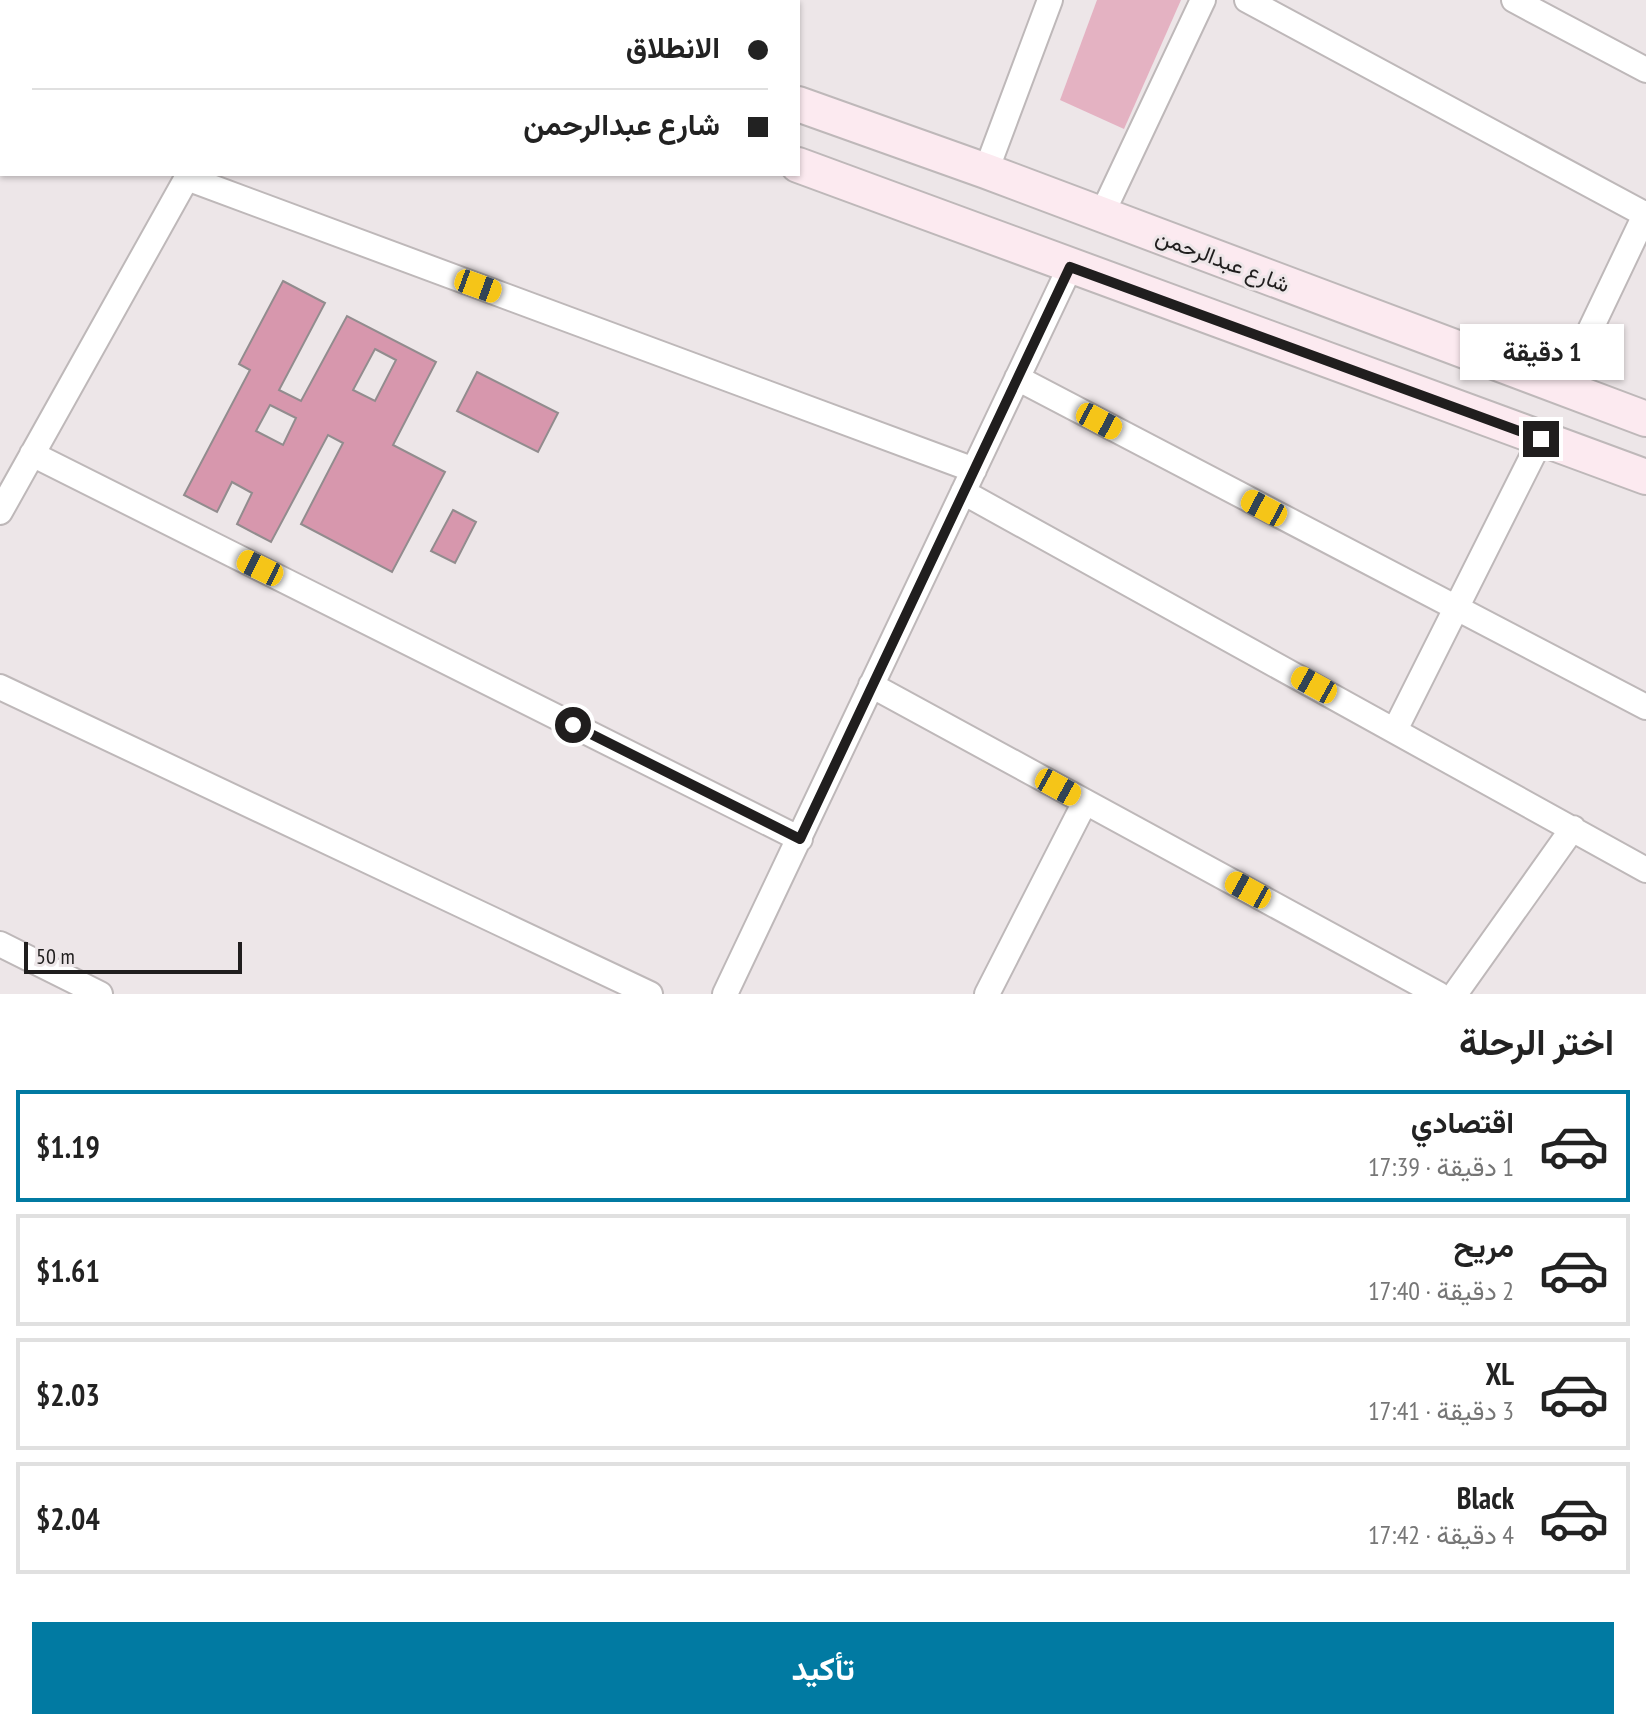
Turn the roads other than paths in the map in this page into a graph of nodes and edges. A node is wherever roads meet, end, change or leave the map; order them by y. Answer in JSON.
{"nodes":[{"id":1,"x":1050,"y":0,"type":"edge"},
{"id":2,"x":1203,"y":0,"type":"edge"},
{"id":3,"x":1247,"y":0,"type":"edge"},
{"id":4,"x":1514,"y":0,"type":"edge"},
{"id":5,"x":1646,"y":70,"type":"edge"},
{"id":6,"x":800,"y":105,"type":"edge"},
{"id":7,"x":800,"y":166,"type":"edge"},
{"id":8,"x":986,"y":171,"type":"junction"},
{"id":9,"x":188,"y":176,"type":"edge"},
{"id":10,"x":1102,"y":214,"type":"junction"},
{"id":11,"x":1646,"y":214,"type":"edge"},
{"id":12,"x":1070,"y":267,"type":"junction"},
{"id":13,"x":1017,"y":378,"type":"junction"},
{"id":14,"x":1563,"y":387,"type":"junction"},
{"id":15,"x":1646,"y":419,"type":"edge"},
{"id":16,"x":1541,"y":439,"type":"junction"},
{"id":17,"x":32,"y":454,"type":"junction"},
{"id":18,"x":974,"y":470,"type":"junction"},
{"id":19,"x":1646,"y":477,"type":"edge"},
{"id":20,"x":963,"y":492,"type":"junction"},
{"id":21,"x":0,"y":512,"type":"edge"},
{"id":22,"x":1456,"y":608,"type":"junction"},
{"id":23,"x":871,"y":685,"type":"junction"},
{"id":24,"x":0,"y":687,"type":"edge"},
{"id":25,"x":1646,"y":707,"type":"edge"},
{"id":26,"x":1395,"y":730,"type":"junction"},
{"id":27,"x":1085,"y":802,"type":"junction"},
{"id":28,"x":1573,"y":828,"type":"junction"},
{"id":29,"x":800,"y":839,"type":"junction"},
{"id":30,"x":1646,"y":870,"type":"edge"},
{"id":31,"x":0,"y":944,"type":"edge"},
{"id":32,"x":88,"y":991,"type":"edge"},
{"id":33,"x":992,"y":992,"type":"edge"},
{"id":34,"x":650,"y":994,"type":"edge"},
{"id":35,"x":725,"y":994,"type":"edge"},
{"id":36,"x":1438,"y":994,"type":"edge"},
{"id":37,"x":1455,"y":994,"type":"edge"}],
"edges":[{"from":1,"to":8,"type":"street"},
{"from":2,"to":10,"type":"street"},
{"from":3,"to":11,"type":"street"},
{"from":4,"to":5,"type":"street"},
{"from":6,"to":8,"type":"main road","name":"شارع عبدالرحمن"},
{"from":7,"to":12,"type":"main road"},
{"from":8,"to":10,"type":"main road","name":"شارع عبدالرحمن"},
{"from":9,"to":17,"type":"street"},
{"from":9,"to":18,"type":"street"},
{"from":10,"to":14,"type":"main road","name":"شارع عبدالرحمن"},
{"from":11,"to":14,"type":"street"},
{"from":12,"to":13,"type":"street"},
{"from":12,"to":16,"type":"main road"},
{"from":13,"to":18,"type":"street"},
{"from":13,"to":22,"type":"street"},
{"from":14,"to":15,"type":"main road","name":"شارع عبدالرحمن"},
{"from":16,"to":19,"type":"main road"},
{"from":16,"to":22,"type":"street"},
{"from":17,"to":21,"type":"street"},
{"from":17,"to":29,"type":"street"},
{"from":18,"to":20,"type":"street"},
{"from":20,"to":23,"type":"street"},
{"from":20,"to":26,"type":"street"},
{"from":22,"to":25,"type":"street"},
{"from":22,"to":26,"type":"street"},
{"from":23,"to":27,"type":"street"},
{"from":23,"to":29,"type":"street"},
{"from":24,"to":34,"type":"street"},
{"from":26,"to":28,"type":"street"},
{"from":27,"to":33,"type":"street"},
{"from":27,"to":36,"type":"street"},
{"from":28,"to":30,"type":"street"},
{"from":28,"to":37,"type":"street"},
{"from":29,"to":35,"type":"street"},
{"from":31,"to":32,"type":"street"}]}
